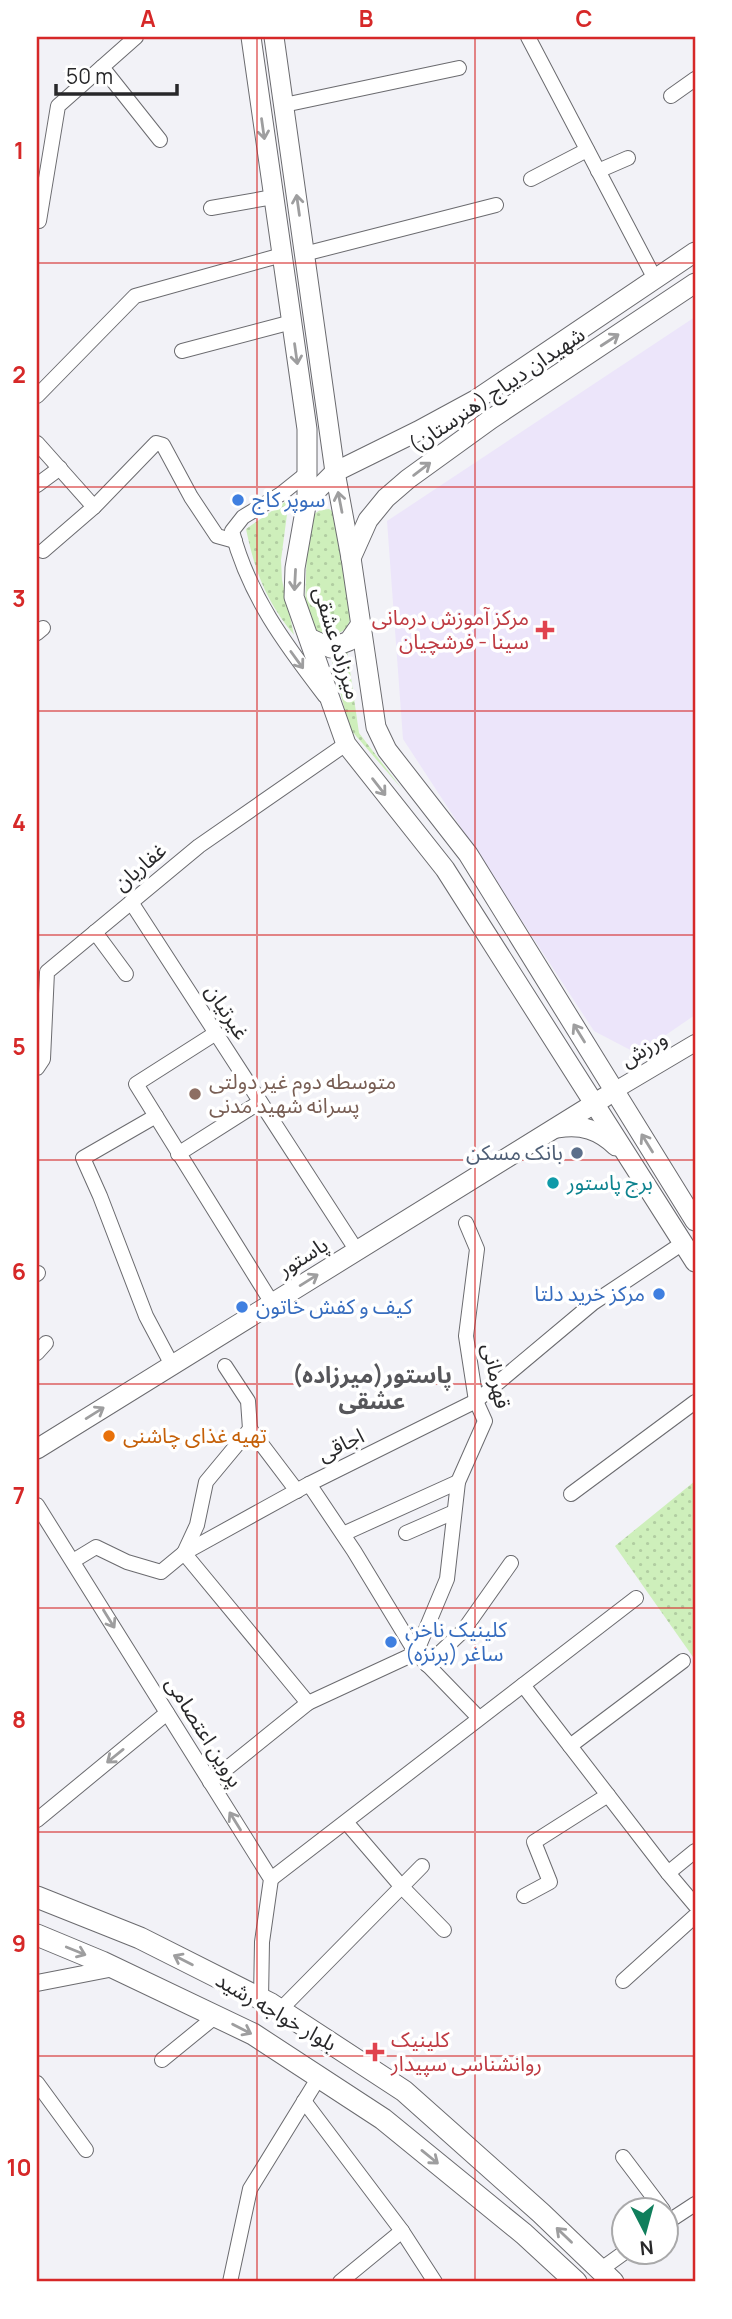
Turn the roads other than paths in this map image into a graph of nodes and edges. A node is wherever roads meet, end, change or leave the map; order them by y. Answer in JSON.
{"nodes":[{"id":1,"x":136,"y":37,"type":"edge"},
{"id":2,"x":251,"y":37,"type":"edge"},
{"id":3,"x":274,"y":37,"type":"edge"},
{"id":4,"x":528,"y":37,"type":"edge"},
{"id":5,"x":102,"y":67,"type":"junction"},
{"id":6,"x":458,"y":68,"type":"dead end"},
{"id":7,"x":695,"y":79,"type":"edge"},
{"id":8,"x":671,"y":96,"type":"dead end"},
{"id":9,"x":284,"y":105,"type":"junction"},
{"id":10,"x":160,"y":140,"type":"dead end"},
{"id":11,"x":587,"y":150,"type":"junction"},
{"id":12,"x":628,"y":158,"type":"dead end"},
{"id":13,"x":598,"y":171,"type":"junction"},
{"id":14,"x":531,"y":179,"type":"dead end"},
{"id":15,"x":273,"y":197,"type":"junction"},
{"id":16,"x":496,"y":205,"type":"dead end"},
{"id":17,"x":211,"y":208,"type":"dead end"},
{"id":18,"x":39,"y":220,"type":"dead end"},
{"id":19,"x":695,"y":252,"type":"edge"},
{"id":20,"x":304,"y":254,"type":"junction"},
{"id":21,"x":282,"y":255,"type":"junction"},
{"id":22,"x":655,"y":279,"type":"junction"},
{"id":23,"x":695,"y":284,"type":"edge"},
{"id":24,"x":292,"y":322,"type":"junction"},
{"id":25,"x":182,"y":351,"type":"dead end"},
{"id":26,"x":37,"y":396,"type":"edge"},
{"id":27,"x":477,"y":399,"type":"junction"},
{"id":28,"x":491,"y":419,"type":"junction"},
{"id":29,"x":37,"y":443,"type":"edge"},
{"id":30,"x":60,"y":468,"type":"junction"},
{"id":31,"x":335,"y":472,"type":"junction"},
{"id":32,"x":306,"y":474,"type":"junction"},
{"id":33,"x":37,"y":485,"type":"edge"},
{"id":34,"x":307,"y":500,"type":"junction"},
{"id":35,"x":94,"y":507,"type":"junction"},
{"id":36,"x":235,"y":541,"type":"junction"},
{"id":37,"x":43,"y":551,"type":"dead end"},
{"id":38,"x":351,"y":558,"type":"junction"},
{"id":39,"x":361,"y":624,"type":"junction"},
{"id":40,"x":309,"y":638,"type":"junction"},
{"id":41,"x":332,"y":704,"type":"junction"},
{"id":42,"x":346,"y":744,"type":"junction"},
{"id":43,"x":468,"y":854,"type":"junction"},
{"id":44,"x":445,"y":869,"type":"junction"},
{"id":45,"x":131,"y":902,"type":"junction"},
{"id":46,"x":95,"y":932,"type":"junction"},
{"id":47,"x":42,"y":972,"type":"edge"},
{"id":48,"x":126,"y":974,"type":"dead end"},
{"id":49,"x":216,"y":1033,"type":"junction"},
{"id":50,"x":695,"y":1043,"type":"edge"},
{"id":51,"x":37,"y":1068,"type":"edge"},
{"id":52,"x":614,"y":1091,"type":"junction"},
{"id":53,"x":260,"y":1102,"type":"junction"},
{"id":54,"x":594,"y":1103,"type":"junction"},
{"id":55,"x":156,"y":1116,"type":"junction"},
{"id":56,"x":554,"y":1129,"type":"junction"},
{"id":57,"x":178,"y":1154,"type":"junction"},
{"id":58,"x":630,"y":1159,"type":"junction"},
{"id":59,"x":695,"y":1221,"type":"edge"},
{"id":60,"x":466,"y":1223,"type":"dead end"},
{"id":61,"x":683,"y":1243,"type":"junction"},
{"id":62,"x":357,"y":1251,"type":"junction"},
{"id":63,"x":695,"y":1262,"type":"edge"},
{"id":64,"x":272,"y":1303,"type":"junction"},
{"id":65,"x":172,"y":1366,"type":"junction"},
{"id":66,"x":225,"y":1366,"type":"dead end"},
{"id":67,"x":476,"y":1402,"type":"junction"},
{"id":68,"x":695,"y":1402,"type":"edge"},
{"id":69,"x":250,"y":1429,"type":"junction"},
{"id":70,"x":37,"y":1449,"type":"edge"},
{"id":71,"x":458,"y":1482,"type":"junction"},
{"id":72,"x":303,"y":1488,"type":"junction"},
{"id":73,"x":570,"y":1494,"type":"dead end"},
{"id":74,"x":37,"y":1505,"type":"edge"},
{"id":75,"x":454,"y":1512,"type":"junction"},
{"id":76,"x":407,"y":1533,"type":"dead end"},
{"id":77,"x":343,"y":1534,"type":"junction"},
{"id":78,"x":184,"y":1553,"type":"junction"},
{"id":79,"x":73,"y":1561,"type":"junction"},
{"id":80,"x":511,"y":1563,"type":"dead end"},
{"id":81,"x":636,"y":1598,"type":"dead end"},
{"id":82,"x":416,"y":1653,"type":"junction"},
{"id":83,"x":683,"y":1661,"type":"dead end"},
{"id":84,"x":427,"y":1665,"type":"junction"},
{"id":85,"x":523,"y":1685,"type":"junction"},
{"id":86,"x":308,"y":1703,"type":"junction"},
{"id":87,"x":167,"y":1713,"type":"junction"},
{"id":88,"x":479,"y":1718,"type":"junction"},
{"id":89,"x":570,"y":1746,"type":"junction"},
{"id":90,"x":210,"y":1782,"type":"junction"},
{"id":91,"x":608,"y":1795,"type":"junction"},
{"id":92,"x":40,"y":1812,"type":"edge"},
{"id":93,"x":346,"y":1822,"type":"junction"},
{"id":94,"x":695,"y":1851,"type":"edge"},
{"id":95,"x":422,"y":1866,"type":"dead end"},
{"id":96,"x":668,"y":1873,"type":"junction"},
{"id":97,"x":271,"y":1879,"type":"junction"},
{"id":98,"x":401,"y":1886,"type":"junction"},
{"id":99,"x":524,"y":1896,"type":"dead end"},
{"id":100,"x":37,"y":1897,"type":"edge"},
{"id":101,"x":695,"y":1905,"type":"edge"},
{"id":102,"x":695,"y":1916,"type":"edge"},
{"id":103,"x":444,"y":1930,"type":"dead end"},
{"id":104,"x":37,"y":1935,"type":"edge"},
{"id":105,"x":114,"y":1968,"type":"junction"},
{"id":106,"x":623,"y":1981,"type":"dead end"},
{"id":107,"x":37,"y":1983,"type":"edge"},
{"id":108,"x":271,"y":2004,"type":"junction"},
{"id":109,"x":216,"y":2016,"type":"junction"},
{"id":110,"x":162,"y":2060,"type":"dead end"},
{"id":111,"x":319,"y":2077,"type":"junction"},
{"id":112,"x":37,"y":2083,"type":"edge"},
{"id":113,"x":304,"y":2101,"type":"junction"},
{"id":114,"x":86,"y":2150,"type":"dead end"},
{"id":115,"x":623,"y":2157,"type":"dead end"},
{"id":116,"x":651,"y":2196,"type":"edge"},
{"id":117,"x":402,"y":2231,"type":"junction"},
{"id":118,"x":606,"y":2276,"type":"edge"},
{"id":119,"x":230,"y":2282,"type":"edge"},
{"id":120,"x":341,"y":2282,"type":"edge"},
{"id":121,"x":435,"y":2282,"type":"edge"},
{"id":122,"x":574,"y":2282,"type":"edge"}],
"edges":[{"from":1,"to":5,"type":"street"},
{"from":2,"to":15,"type":"main road","name":"میرزاده عشقی","one_way":true},
{"from":3,"to":9,"type":"main road","name":"میرزاده عشقی"},
{"from":4,"to":11,"type":"street"},
{"from":5,"to":10,"type":"street"},
{"from":5,"to":18,"type":"street"},
{"from":6,"to":9,"type":"street"},
{"from":7,"to":8,"type":"street"},
{"from":20,"to":9,"type":"main road","name":"میرزاده عشقی","one_way":true},
{"from":11,"to":13,"type":"street"},
{"from":11,"to":14,"type":"street"},
{"from":12,"to":13,"type":"street"},
{"from":13,"to":22,"type":"street"},
{"from":15,"to":17,"type":"street"},
{"from":15,"to":21,"type":"main road","name":"میرزاده عشقی"},
{"from":16,"to":20,"type":"street"},
{"from":19,"to":22,"type":"main road","name":"شهیدان دیباج (هنرستان)"},
{"from":20,"to":31,"type":"main road","name":"میرزاده عشقی"},
{"from":21,"to":24,"type":"main road","name":"میرزاده عشقی"},
{"from":21,"to":26,"type":"street"},
{"from":22,"to":27,"type":"main road","name":"شهیدان دیباج (هنرستان)"},
{"from":28,"to":23,"type":"main road","name":"شهیدان دیباج (هنرستان)","one_way":true},
{"from":24,"to":25,"type":"street"},
{"from":24,"to":32,"type":"main road","name":"میرزاده عشقی","one_way":true},
{"from":27,"to":28,"type":"main road"},
{"from":27,"to":31,"type":"main road","name":"شهیدان دیباج (هنرستان)"},
{"from":38,"to":28,"type":"main road","name":"شهیدان دیباج (هنرستان)","one_way":true},
{"from":29,"to":30,"type":"street"},
{"from":30,"to":33,"type":"street"},
{"from":30,"to":35,"type":"street"},
{"from":31,"to":34,"type":"main road","name":"شهیدان دیباج (هنرستان)"},
{"from":38,"to":31,"type":"main road","name":"میرزاده عشقی","one_way":true},
{"from":32,"to":34,"type":"main road","name":"میرزاده عشقی"},
{"from":32,"to":36,"type":"street"},
{"from":34,"to":40,"type":"main road","name":"میرزاده عشقی","one_way":true},
{"from":35,"to":36,"type":"street"},
{"from":35,"to":37,"type":"street"},
{"from":36,"to":41,"type":"street","one_way":true},
{"from":38,"to":39,"type":"main road","name":"میرزاده عشقی"},
{"from":39,"to":40,"type":"main road"},
{"from":39,"to":43,"type":"main road","name":"میرزاده عشقی"},
{"from":40,"to":41,"type":"main road","name":"میرزاده عشقی"},
{"from":41,"to":42,"type":"main road","name":"میرزاده عشقی"},
{"from":42,"to":44,"type":"main road","name":"میرزاده عشقی","one_way":true},
{"from":42,"to":45,"type":"street","name":"غفاریان"},
{"from":43,"to":44,"type":"main road"},
{"from":52,"to":43,"type":"main road","name":"میرزاده عشقی","one_way":true},
{"from":44,"to":54,"type":"main road","name":"میرزاده عشقی"},
{"from":45,"to":46,"type":"street","name":"غفاریان"},
{"from":45,"to":49,"type":"street","name":"غیرتیان"},
{"from":46,"to":47,"type":"street","name":"غفاریان"},
{"from":46,"to":48,"type":"street"},
{"from":47,"to":51,"type":"street","name":"غفاریان"},
{"from":49,"to":53,"type":"street","name":"غیرتیان"},
{"from":49,"to":55,"type":"street"},
{"from":50,"to":52,"type":"street","name":"ورزش"},
{"from":52,"to":54,"type":"main road","name":"پاستور"},
{"from":59,"to":52,"type":"main road","name":"میرزاده عشقی","one_way":true},
{"from":53,"to":57,"type":"street"},
{"from":53,"to":62,"type":"street","name":"غیرتیان"},
{"from":54,"to":56,"type":"main road","name":"پاستور"},
{"from":54,"to":58,"type":"main road","name":"میرزاده عشقی"},
{"from":55,"to":57,"type":"street"},
{"from":55,"to":65,"type":"street"},
{"from":56,"to":58,"type":"main road"},
{"from":56,"to":62,"type":"main road","name":"پاستور"},
{"from":57,"to":64,"type":"street"},
{"from":58,"to":61,"type":"main road","name":"میرزاده عشقی"},
{"from":60,"to":67,"type":"street","name":"قهرمانی"},
{"from":61,"to":63,"type":"main road","name":"میرزاده عشقی"},
{"from":61,"to":67,"type":"street","name":"اجاقی"},
{"from":64,"to":62,"type":"main road","name":"پاستور","one_way":true},
{"from":64,"to":65,"type":"main road","name":"پاستور"},
{"from":70,"to":65,"type":"main road","name":"پاستور","one_way":true},
{"from":66,"to":69,"type":"street"},
{"from":67,"to":71,"type":"street","name":"قهرمانی"},
{"from":67,"to":72,"type":"street","name":"اجاقی"},
{"from":68,"to":73,"type":"street"},
{"from":69,"to":72,"type":"street"},
{"from":69,"to":78,"type":"street"},
{"from":71,"to":75,"type":"street","name":"قهرمانی"},
{"from":71,"to":77,"type":"street"},
{"from":72,"to":77,"type":"street"},
{"from":72,"to":78,"type":"street","name":"اجاقی"},
{"from":74,"to":79,"type":"street","name":"پروین اعتصامی"},
{"from":75,"to":76,"type":"street"},
{"from":75,"to":82,"type":"street","name":"قهرمانی"},
{"from":77,"to":82,"type":"street"},
{"from":78,"to":79,"type":"street","name":"اجاقی"},
{"from":78,"to":86,"type":"street"},
{"from":79,"to":87,"type":"street","name":"پروین اعتصامی","one_way":true},
{"from":80,"to":84,"type":"street"},
{"from":81,"to":85,"type":"street"},
{"from":82,"to":84,"type":"street"},
{"from":82,"to":86,"type":"street"},
{"from":83,"to":89,"type":"street"},
{"from":84,"to":88,"type":"street"},
{"from":85,"to":88,"type":"street"},
{"from":85,"to":89,"type":"street"},
{"from":86,"to":90,"type":"street"},
{"from":87,"to":90,"type":"street","name":"پروین اعتصامی"},
{"from":87,"to":92,"type":"street","one_way":true},
{"from":88,"to":93,"type":"street"},
{"from":89,"to":91,"type":"street"},
{"from":97,"to":90,"type":"street","name":"پروین اعتصامی","one_way":true},
{"from":91,"to":96,"type":"street"},
{"from":91,"to":99,"type":"street"},
{"from":93,"to":97,"type":"street"},
{"from":93,"to":98,"type":"street"},
{"from":94,"to":96,"type":"street"},
{"from":95,"to":98,"type":"street"},
{"from":96,"to":101,"type":"street"},
{"from":97,"to":108,"type":"street"},
{"from":98,"to":103,"type":"street"},
{"from":98,"to":108,"type":"street"},
{"from":108,"to":100,"type":"main road","name":"بلوار خواجه رشید","one_way":true},
{"from":102,"to":106,"type":"street"},
{"from":104,"to":105,"type":"main road","name":"بلوار خواجه رشید","one_way":true},
{"from":105,"to":107,"type":"street"},
{"from":105,"to":109,"type":"main road","name":"بلوار خواجه رشید"},
{"from":118,"to":108,"type":"main road","name":"بلوار خواجه رشید","one_way":true},
{"from":109,"to":110,"type":"street"},
{"from":109,"to":111,"type":"main road","name":"بلوار خواجه رشید","one_way":true},
{"from":111,"to":113,"type":"street"},
{"from":111,"to":122,"type":"main road","name":"بلوار خواجه رشید","one_way":true},
{"from":112,"to":114,"type":"street"},
{"from":113,"to":117,"type":"street"},
{"from":113,"to":119,"type":"street"},
{"from":115,"to":116,"type":"street"},
{"from":117,"to":120,"type":"street"},
{"from":117,"to":121,"type":"street"}]}
